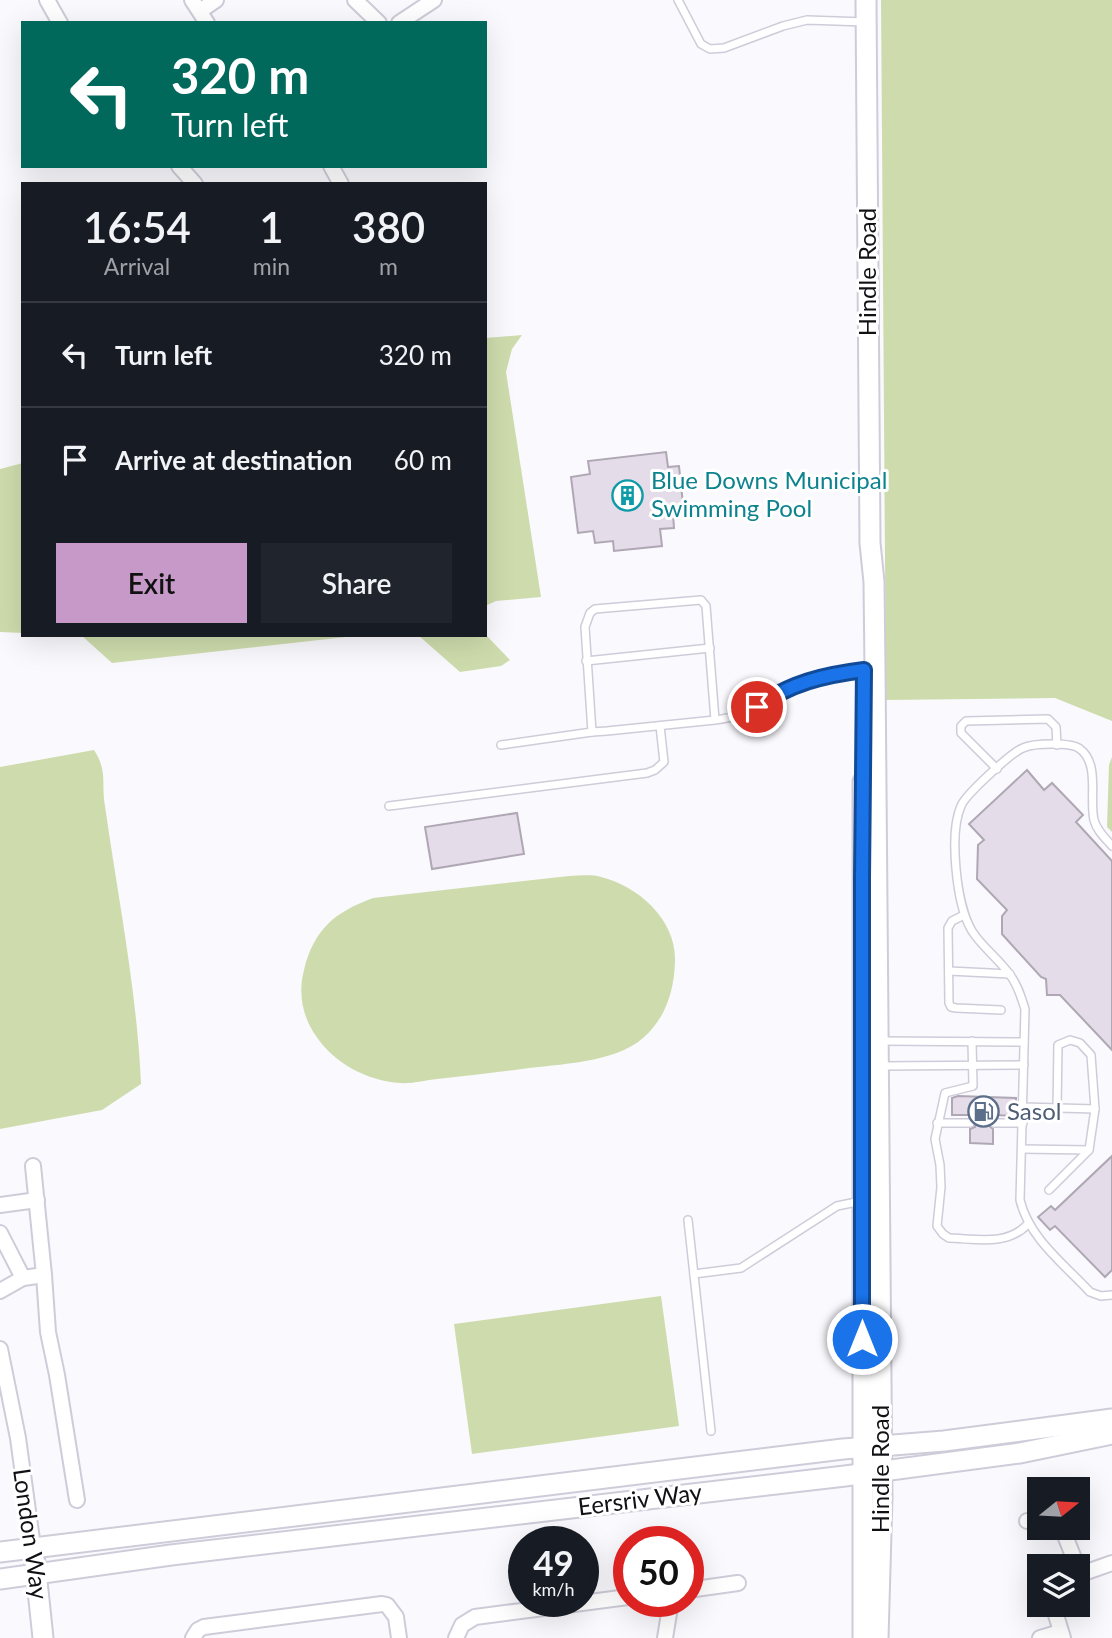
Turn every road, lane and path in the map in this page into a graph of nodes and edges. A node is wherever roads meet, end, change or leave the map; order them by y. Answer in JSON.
{"nodes":[{"id":1,"x":47,"y":0,"type":"edge"},
{"id":2,"x":216,"y":0,"type":"edge"},
{"id":3,"x":355,"y":0,"type":"edge"},
{"id":4,"x":434,"y":0,"type":"edge"},
{"id":5,"x":678,"y":0,"type":"edge"},
{"id":6,"x":866,"y":0,"type":"edge"},
{"id":7,"x":200,"y":11,"type":"edge"},
{"id":8,"x":59,"y":21,"type":"edge"},
{"id":9,"x":377,"y":21,"type":"edge"},
{"id":10,"x":402,"y":21,"type":"edge"},
{"id":11,"x":866,"y":22,"type":"junction"},
{"id":12,"x":181,"y":168,"type":"edge"},
{"id":13,"x":193,"y":182,"type":"edge"},
{"id":14,"x":710,"y":648,"type":"junction"},
{"id":15,"x":586,"y":661,"type":"junction"},
{"id":16,"x":870,"y":670,"type":"junction"},
{"id":17,"x":715,"y":720,"type":"junction"},
{"id":18,"x":660,"y":726,"type":"junction"},
{"id":19,"x":592,"y":733,"type":"junction"},
{"id":20,"x":501,"y":745,"type":"dead end"},
{"id":21,"x":1057,"y":745,"type":"junction"},
{"id":22,"x":997,"y":769,"type":"junction"},
{"id":23,"x":389,"y":806,"type":"dead end"},
{"id":24,"x":1112,"y":846,"type":"edge"},
{"id":25,"x":964,"y":915,"type":"junction"},
{"id":26,"x":949,"y":971,"type":"junction"},
{"id":27,"x":1010,"y":974,"type":"junction"},
{"id":28,"x":1001,"y":1010,"type":"dead end"},
{"id":29,"x":870,"y":1041,"type":"junction"},
{"id":30,"x":972,"y":1041,"type":"junction"},
{"id":31,"x":1024,"y":1042,"type":"junction"},
{"id":32,"x":974,"y":1064,"type":"junction"},
{"id":33,"x":1024,"y":1065,"type":"junction"},
{"id":34,"x":870,"y":1066,"type":"junction"},
{"id":35,"x":1023,"y":1107,"type":"junction"},
{"id":36,"x":1057,"y":1108,"type":"junction"},
{"id":37,"x":1095,"y":1110,"type":"junction"},
{"id":38,"x":937,"y":1123,"type":"junction"},
{"id":39,"x":970,"y":1123,"type":"dead end"},
{"id":40,"x":994,"y":1123,"type":"dead end"},
{"id":41,"x":1023,"y":1124,"type":"junction"},
{"id":42,"x":1022,"y":1149,"type":"junction"},
{"id":43,"x":1089,"y":1150,"type":"junction"},
{"id":44,"x":33,"y":1166,"type":"dead end"},
{"id":45,"x":1049,"y":1190,"type":"dead end"},
{"id":46,"x":37,"y":1200,"type":"junction"},
{"id":47,"x":862,"y":1201,"type":"junction"},
{"id":48,"x":0,"y":1205,"type":"edge"},
{"id":49,"x":688,"y":1220,"type":"dead end"},
{"id":50,"x":1028,"y":1224,"type":"junction"},
{"id":51,"x":0,"y":1233,"type":"edge"},
{"id":52,"x":694,"y":1274,"type":"junction"},
{"id":53,"x":44,"y":1275,"type":"junction"},
{"id":54,"x":23,"y":1278,"type":"junction"},
{"id":55,"x":0,"y":1291,"type":"edge"},
{"id":56,"x":1112,"y":1295,"type":"edge"},
{"id":57,"x":0,"y":1349,"type":"edge"},
{"id":58,"x":1112,"y":1419,"type":"edge"},
{"id":59,"x":711,"y":1432,"type":"dead end"},
{"id":60,"x":1112,"y":1434,"type":"edge"},
{"id":61,"x":872,"y":1446,"type":"junction"},
{"id":62,"x":872,"y":1472,"type":"junction"},
{"id":63,"x":77,"y":1500,"type":"dead end"},
{"id":64,"x":33,"y":1548,"type":"junction"},
{"id":65,"x":0,"y":1552,"type":"edge"},
{"id":66,"x":1112,"y":1563,"type":"edge"},
{"id":67,"x":1090,"y":1568,"type":"edge"},
{"id":68,"x":37,"y":1574,"type":"junction"},
{"id":69,"x":0,"y":1579,"type":"edge"},
{"id":70,"x":738,"y":1583,"type":"dead end"},
{"id":71,"x":704,"y":1588,"type":"edge"},
{"id":72,"x":613,"y":1599,"type":"edge"},
{"id":73,"x":668,"y":1617,"type":"edge"},
{"id":74,"x":1056,"y":1617,"type":"edge"},
{"id":75,"x":1061,"y":1635,"type":"edge"},
{"id":76,"x":43,"y":1638,"type":"edge"},
{"id":77,"x":193,"y":1638,"type":"edge"},
{"id":78,"x":399,"y":1638,"type":"edge"},
{"id":79,"x":456,"y":1638,"type":"edge"},
{"id":80,"x":665,"y":1638,"type":"edge"},
{"id":81,"x":863,"y":1638,"type":"edge"},
{"id":82,"x":878,"y":1638,"type":"edge"},
{"id":83,"x":1040,"y":1638,"type":"edge"}],
"edges":[{"from":1,"to":8,"type":"street"},
{"from":2,"to":7,"type":"street"},
{"from":3,"to":9,"type":"street"},
{"from":4,"to":10,"type":"street"},
{"from":5,"to":11,"type":"lane"},
{"from":6,"to":11,"type":"main road","name":"Hindle Road"},
{"from":11,"to":16,"type":"main road","name":"Hindle Road"},
{"from":12,"to":13,"type":"street"},
{"from":14,"to":15,"type":"lane"},
{"from":14,"to":15,"type":"lane"},
{"from":14,"to":17,"type":"lane"},
{"from":15,"to":19,"type":"lane"},
{"from":16,"to":17,"type":"lane"},
{"from":16,"to":29,"type":"main road","name":"Hindle Road"},
{"from":17,"to":18,"type":"lane"},
{"from":18,"to":19,"type":"lane"},
{"from":18,"to":23,"type":"lane"},
{"from":19,"to":20,"type":"lane"},
{"from":21,"to":22,"type":"lane"},
{"from":21,"to":22,"type":"lane"},
{"from":21,"to":24,"type":"lane"},
{"from":22,"to":25,"type":"lane"},
{"from":25,"to":26,"type":"lane"},
{"from":25,"to":27,"type":"lane"},
{"from":26,"to":27,"type":"lane"},
{"from":26,"to":28,"type":"lane"},
{"from":27,"to":31,"type":"lane"},
{"from":29,"to":30,"type":"lane"},
{"from":29,"to":34,"type":"main road","name":"Hindle Road"},
{"from":30,"to":31,"type":"lane"},
{"from":30,"to":32,"type":"lane"},
{"from":31,"to":33,"type":"lane"},
{"from":32,"to":33,"type":"lane"},
{"from":32,"to":34,"type":"lane"},
{"from":32,"to":38,"type":"lane"},
{"from":33,"to":35,"type":"lane"},
{"from":34,"to":47,"type":"main road","name":"Hindle Road"},
{"from":34,"to":61,"type":"main road","name":"Hindle Road"},
{"from":35,"to":36,"type":"lane"},
{"from":35,"to":41,"type":"lane"},
{"from":36,"to":37,"type":"lane"},
{"from":36,"to":37,"type":"lane"},
{"from":37,"to":43,"type":"lane"},
{"from":38,"to":39,"type":"lane"},
{"from":38,"to":50,"type":"lane"},
{"from":40,"to":41,"type":"lane"},
{"from":41,"to":42,"type":"lane"},
{"from":42,"to":43,"type":"lane"},
{"from":42,"to":50,"type":"lane"},
{"from":43,"to":45,"type":"lane"},
{"from":44,"to":46,"type":"street"},
{"from":46,"to":48,"type":"street"},
{"from":46,"to":53,"type":"street"},
{"from":47,"to":52,"type":"lane"},
{"from":47,"to":61,"type":"main road","name":"Hindle Road"},
{"from":49,"to":52,"type":"lane"},
{"from":50,"to":56,"type":"lane"},
{"from":51,"to":54,"type":"street"},
{"from":52,"to":59,"type":"lane"},
{"from":53,"to":54,"type":"street"},
{"from":53,"to":63,"type":"street"},
{"from":54,"to":55,"type":"street"},
{"from":57,"to":64,"type":"street","name":"London Way"},
{"from":58,"to":61,"type":"main road","name":"Eersriv Way"},
{"from":60,"to":62,"type":"main road","name":"Eersriv Way"},
{"from":61,"to":62,"type":"main road","name":"Hindle Road"},
{"from":61,"to":64,"type":"main road","name":"Eersriv Way"},
{"from":62,"to":68,"type":"main road","name":"Eersriv Way"},
{"from":62,"to":81,"type":"main road","name":"Hindle Road"},
{"from":62,"to":82,"type":"main road","name":"Hindle Road"},
{"from":64,"to":65,"type":"main road","name":"Eersriv Way"},
{"from":64,"to":68,"type":"main road","name":"London Way"},
{"from":66,"to":67,"type":"street"},
{"from":68,"to":69,"type":"main road","name":"Eersriv Way"},
{"from":68,"to":76,"type":"main road","name":"London Way"},
{"from":70,"to":71,"type":"street"},
{"from":72,"to":79,"type":"street"},
{"from":73,"to":80,"type":"street"},
{"from":74,"to":75,"type":"street"},
{"from":75,"to":83,"type":"street"},
{"from":77,"to":78,"type":"street"}]}
